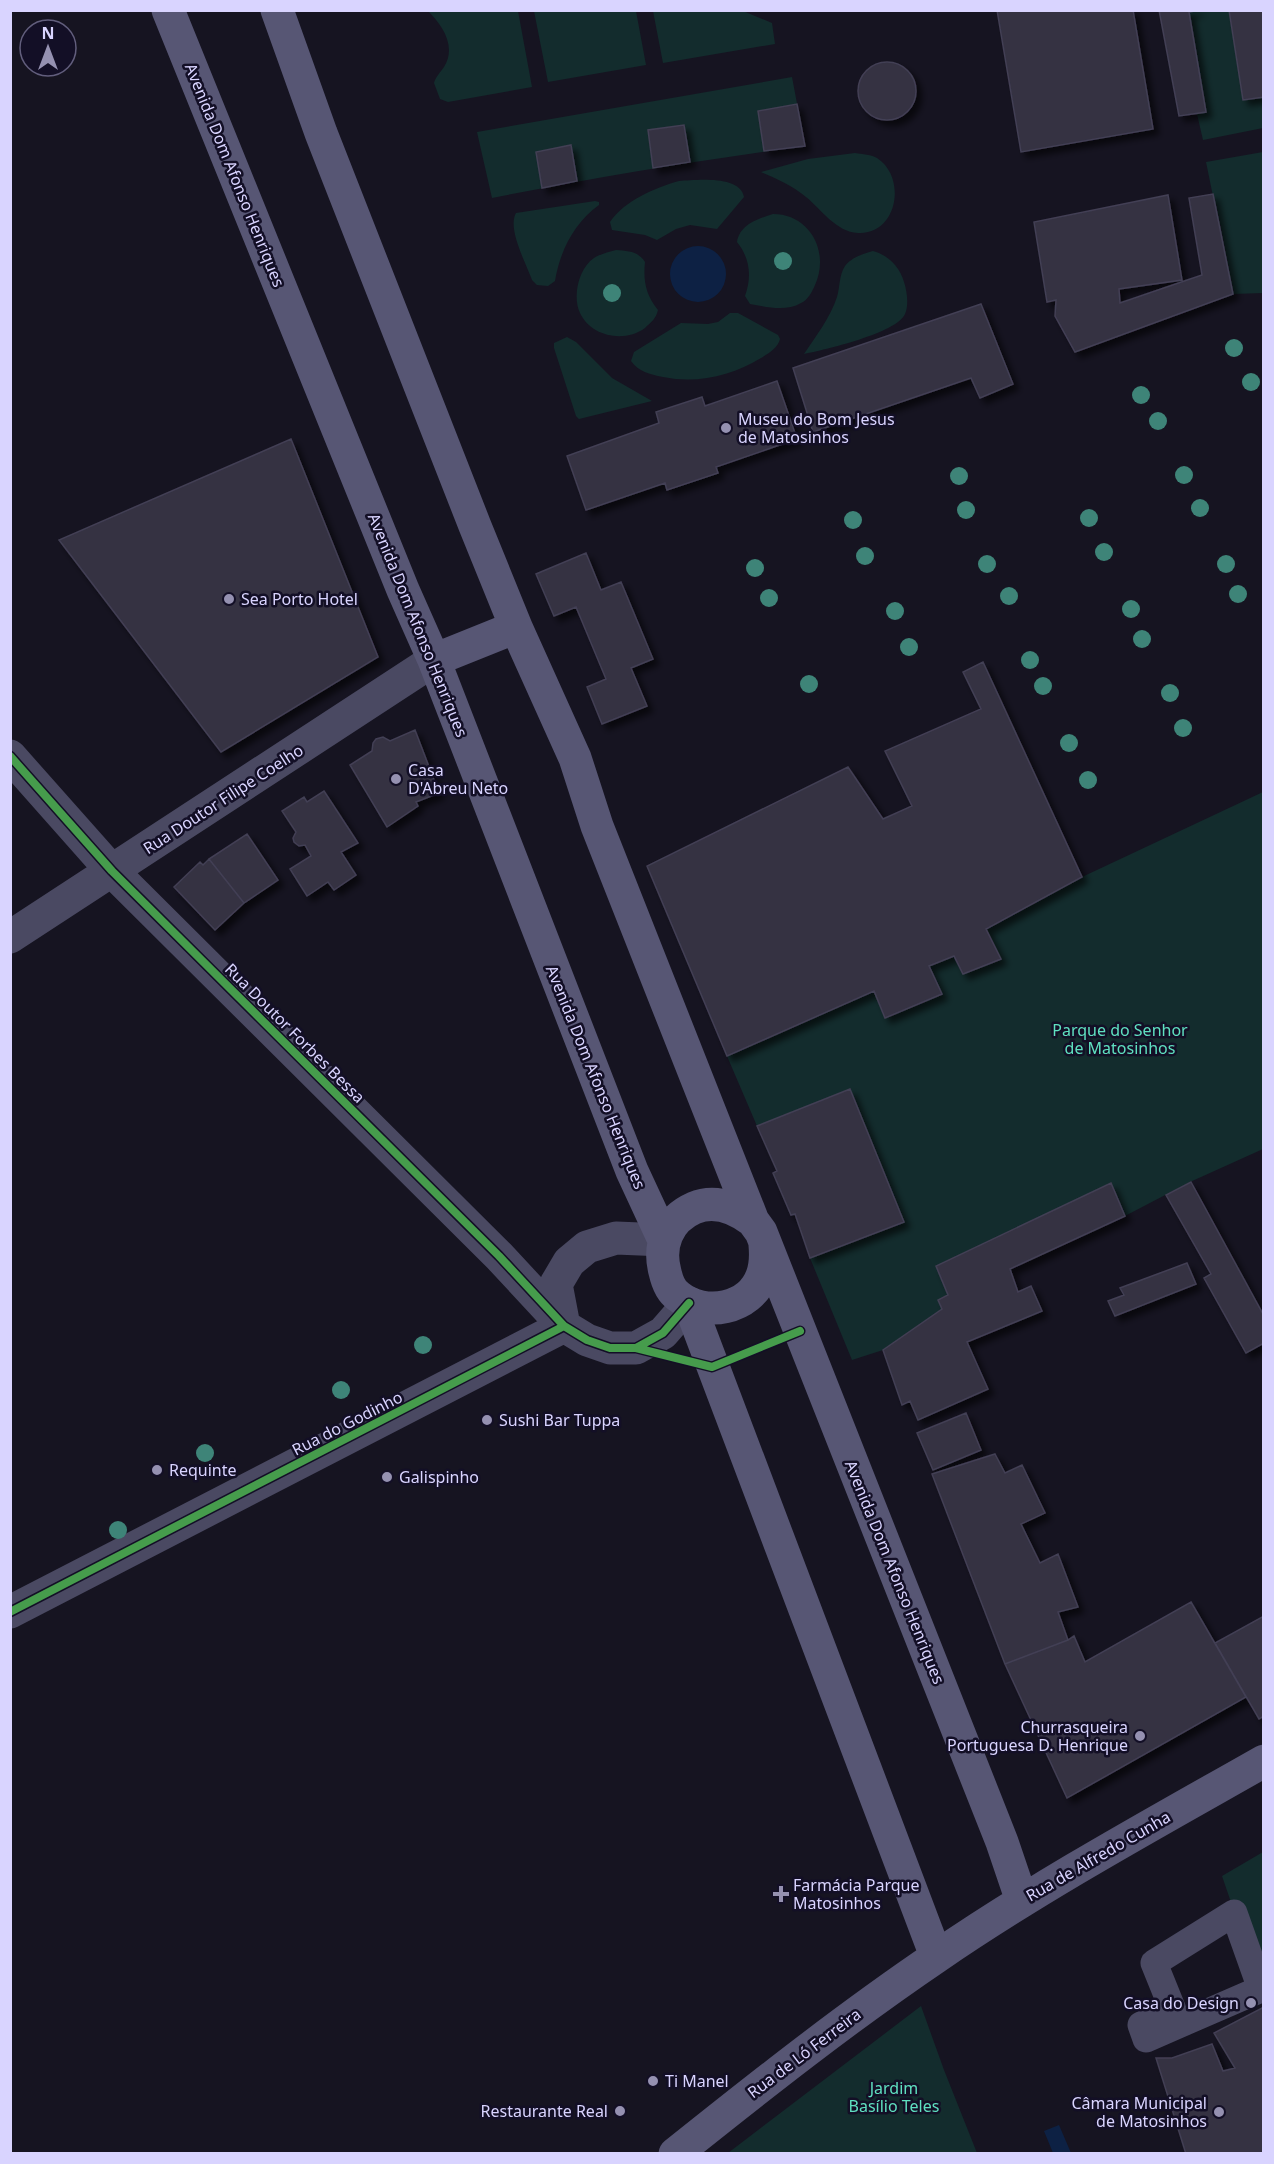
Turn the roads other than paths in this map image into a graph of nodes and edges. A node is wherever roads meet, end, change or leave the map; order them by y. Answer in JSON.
{"nodes":[{"id":1,"x":168,"y":10,"type":"edge"},
{"id":2,"x":278,"y":10,"type":"edge"},
{"id":3,"x":516,"y":627,"type":"junction"},
{"id":4,"x":434,"y":660,"type":"junction"},
{"id":5,"x":10,"y":756,"type":"edge"},
{"id":6,"x":112,"y":871,"type":"junction"},
{"id":7,"x":10,"y":937,"type":"edge"},
{"id":8,"x":759,"y":1233,"type":"junction"},
{"id":9,"x":664,"y":1240,"type":"junction"},
{"id":10,"x":689,"y":1303,"type":"junction"},
{"id":11,"x":564,"y":1326,"type":"junction"},
{"id":12,"x":10,"y":1612,"type":"edge"},
{"id":13,"x":1263,"y":1761,"type":"edge"},
{"id":14,"x":1022,"y":1901,"type":"junction"},
{"id":15,"x":936,"y":1956,"type":"junction"},
{"id":16,"x":1141,"y":2025,"type":"joint"},
{"id":17,"x":675,"y":2154,"type":"edge"}],
"edges":[{"from":1,"to":4,"type":"main road","name":"Avenida Dom Afonso Henriques"},
{"from":2,"to":3,"type":"main road","name":"Avenida Dom Afonso Henriques"},
{"from":3,"to":4,"type":"main road"},
{"from":3,"to":8,"type":"main road","name":"Avenida Dom Afonso Henriques"},
{"from":4,"to":6,"type":"street","name":"Rua Doutor Filipe Coelho"},
{"from":4,"to":9,"type":"main road","name":"Avenida Dom Afonso Henriques"},
{"from":5,"to":6,"type":"street","name":"Rua Doutor Forbes Bessa"},
{"from":6,"to":7,"type":"street","name":"Rua Doutor Filipe Coelho"},
{"from":6,"to":11,"type":"street","name":"Rua Doutor Forbes Bessa"},
{"from":8,"to":9,"type":"main road"},
{"from":8,"to":10,"type":"main road","name":"Avenida Dom Afonso Henriques"},
{"from":8,"to":14,"type":"main road","name":"Avenida Dom Afonso Henriques"},
{"from":9,"to":10,"type":"main road","name":"Avenida Dom Afonso Henriques"},
{"from":9,"to":11,"type":"street"},
{"from":10,"to":11,"type":"street"},
{"from":10,"to":15,"type":"main road","name":"Avenida Dom Afonso Henriques"},
{"from":11,"to":12,"type":"street","name":"Rua do Godinho"},
{"from":13,"to":14,"type":"main road","name":"Rua de Alfredo Cunha"},
{"from":14,"to":15,"type":"main road","name":"Rua de Alfredo Cunha"},
{"from":15,"to":17,"type":"main road","name":"Rua de Ló Ferreira"},
{"from":16,"to":16,"type":"street"}]}
